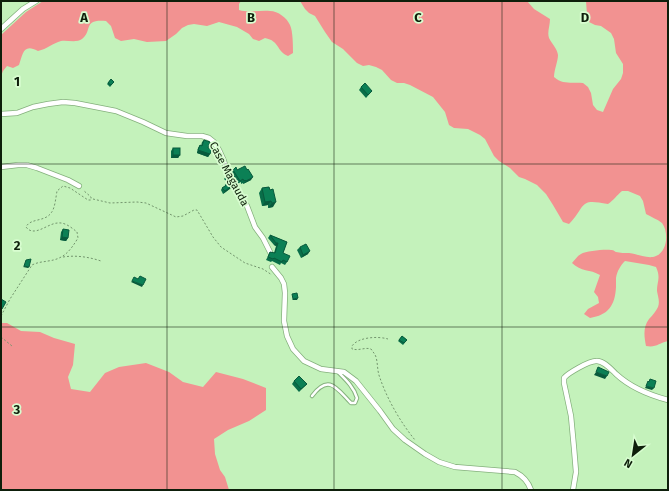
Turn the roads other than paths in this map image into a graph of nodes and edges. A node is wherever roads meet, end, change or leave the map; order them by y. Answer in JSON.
{"nodes":[{"id":1,"x":36,"y":1,"type":"edge"},
{"id":2,"x":1,"y":29,"type":"edge"},
{"id":3,"x":1,"y":114,"type":"edge"},
{"id":4,"x":1,"y":167,"type":"edge"},
{"id":5,"x":79,"y":186,"type":"road end"},
{"id":6,"x":270,"y":252,"type":"edge"},
{"id":7,"x":272,"y":267,"type":"dead end"},
{"id":8,"x":337,"y":371,"type":"junction"},
{"id":9,"x":312,"y":396,"type":"dead end"},
{"id":10,"x":668,"y":400,"type":"edge"},
{"id":11,"x":531,"y":490,"type":"edge"},
{"id":12,"x":573,"y":490,"type":"edge"}],
"edges":[{"from":1,"to":2,"type":"street"},
{"from":3,"to":6,"type":"street","name":"Case Magauda"},
{"from":4,"to":5,"type":"street"},
{"from":7,"to":8,"type":"street"},
{"from":8,"to":9,"type":"lane"},
{"from":8,"to":11,"type":"street"},
{"from":10,"to":12,"type":"street"}]}
